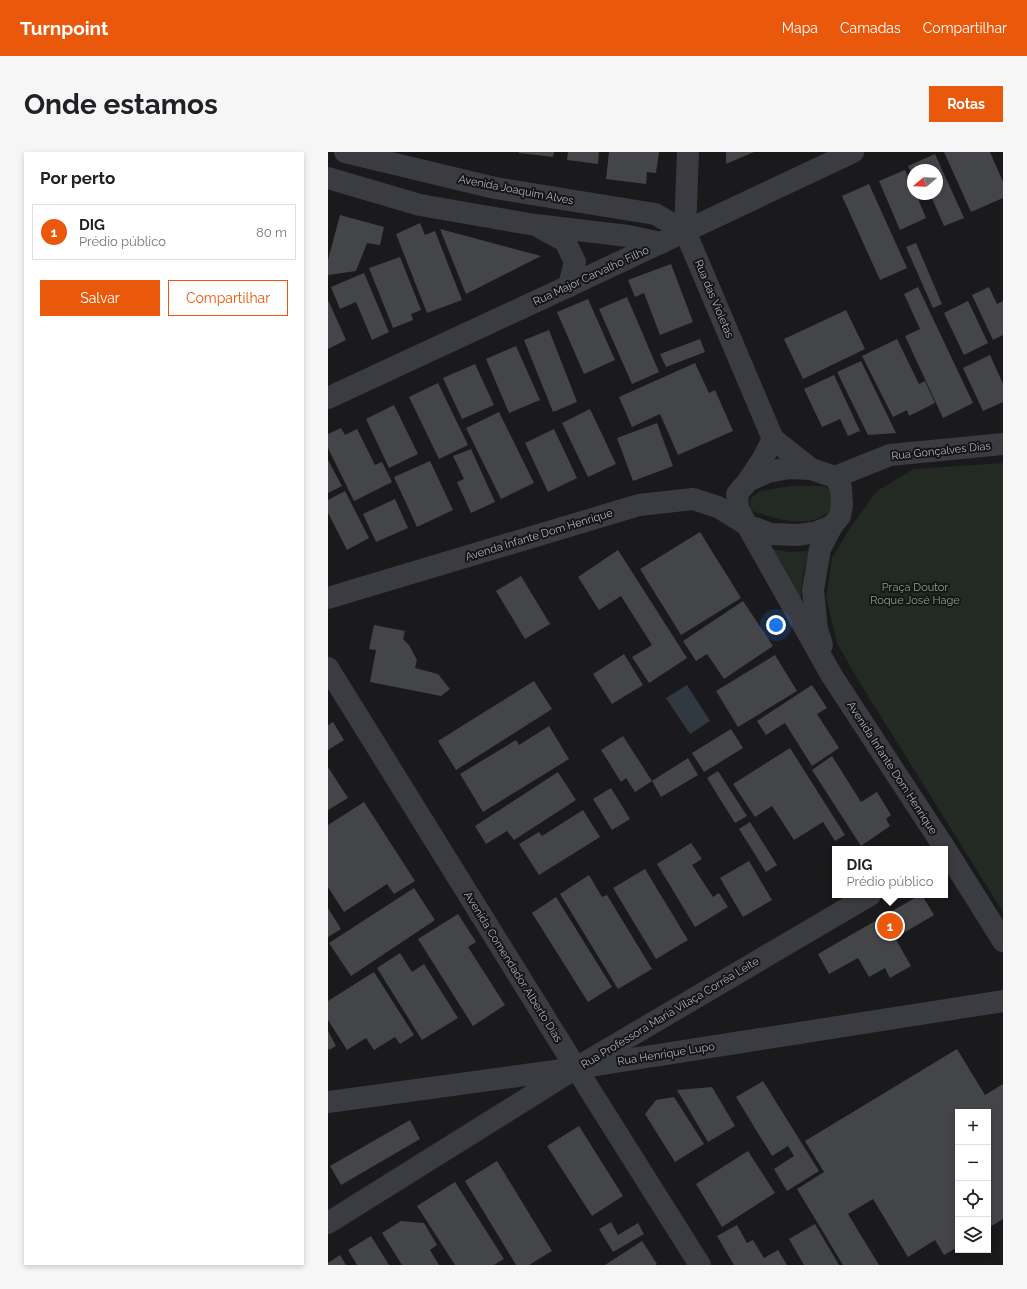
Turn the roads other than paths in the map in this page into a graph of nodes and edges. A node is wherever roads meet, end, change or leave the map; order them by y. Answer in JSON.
{"nodes":[{"id":1,"x":345,"y":152,"type":"edge"},
{"id":2,"x":688,"y":152,"type":"edge"},
{"id":3,"x":853,"y":152,"type":"edge"},
{"id":4,"x":328,"y":178,"type":"edge"},
{"id":5,"x":534,"y":225,"type":"junction"},
{"id":6,"x":685,"y":231,"type":"junction"},
{"id":7,"x":661,"y":243,"type":"junction"},
{"id":8,"x":569,"y":286,"type":"junction"},
{"id":9,"x":328,"y":398,"type":"edge"},
{"id":10,"x":773,"y":439,"type":"junction"},
{"id":11,"x":1003,"y":444,"type":"edge"},
{"id":12,"x":810,"y":469,"type":"junction"},
{"id":13,"x":835,"y":477,"type":"junction"},
{"id":14,"x":748,"y":481,"type":"junction"},
{"id":15,"x":747,"y":526,"type":"junction"},
{"id":16,"x":832,"y":526,"type":"junction"},
{"id":17,"x":328,"y":598,"type":"edge"},
{"id":18,"x":328,"y":668,"type":"edge"},
{"id":19,"x":832,"y":676,"type":"junction"},
{"id":20,"x":943,"y":846,"type":"edge"},
{"id":21,"x":948,"y":854,"type":"edge"},
{"id":22,"x":865,"y":898,"type":"edge"},
{"id":23,"x":1003,"y":941,"type":"edge"},
{"id":24,"x":1003,"y":1001,"type":"edge"},
{"id":25,"x":576,"y":1068,"type":"junction"},
{"id":26,"x":328,"y":1102,"type":"edge"},
{"id":27,"x":328,"y":1223,"type":"edge"},
{"id":28,"x":700,"y":1265,"type":"edge"}],
"edges":[{"from":1,"to":6,"type":"street","name":"Avenida Joaquim Alves"},
{"from":2,"to":6,"type":"street","name":"Rua das Violetas"},
{"from":3,"to":6,"type":"street","name":"Rua Major Carvalho Filho"},
{"from":4,"to":5,"type":"street"},
{"from":5,"to":7,"type":"street"},
{"from":5,"to":8,"type":"street"},
{"from":6,"to":7,"type":"street","name":"Rua Major Carvalho Filho"},
{"from":6,"to":10,"type":"street","name":"Rua das Violetas"},
{"from":7,"to":8,"type":"street","name":"Rua Major Carvalho Filho"},
{"from":8,"to":9,"type":"street","name":"Rua Major Carvalho Filho"},
{"from":10,"to":12,"type":"street","name":"Rua das Violetas"},
{"from":10,"to":14,"type":"street"},
{"from":11,"to":13,"type":"street","name":"Rua Gonçalves Dias"},
{"from":12,"to":13,"type":"street"},
{"from":12,"to":14,"type":"street"},
{"from":13,"to":16,"type":"street"},
{"from":14,"to":15,"type":"street"},
{"from":15,"to":16,"type":"street"},
{"from":15,"to":17,"type":"street","name":"Avenda Infante Dom Henrique"},
{"from":15,"to":19,"type":"street","name":"Avenida Infante Dom Henrique"},
{"from":16,"to":19,"type":"street","name":"Avenida Infante Dom Henrique"},
{"from":18,"to":25,"type":"street","name":"Avenida Comendador Alberto Dias"},
{"from":19,"to":20,"type":"street","name":"Avenida Infante Dom Henrique"},
{"from":21,"to":23,"type":"street","name":"Avenida Infante Dom Henrique"},
{"from":22,"to":25,"type":"street","name":"Rua Professora Maria Vilaça Corrêa Leite"},
{"from":24,"to":25,"type":"street","name":"Rua Henrique Lupo"},
{"from":25,"to":26,"type":"street","name":"Rua Henrique Lupo"},
{"from":25,"to":27,"type":"street","name":"Rua Professora Maria Vilaça Corrêa Leite"},
{"from":25,"to":28,"type":"street","name":"Avenida Comendador Alberto Dias"}]}
